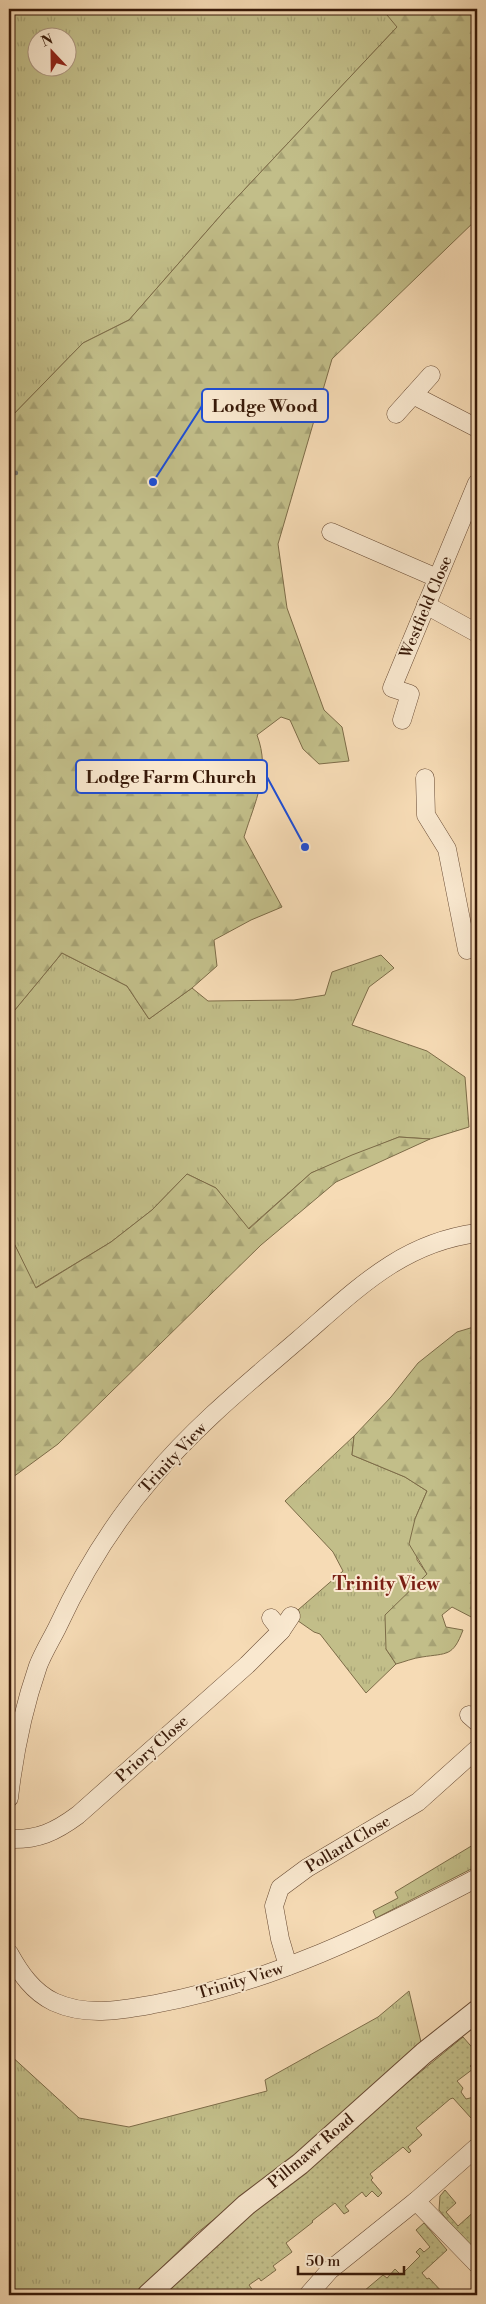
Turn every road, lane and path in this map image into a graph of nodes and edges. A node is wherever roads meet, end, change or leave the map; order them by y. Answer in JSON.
{"nodes":[{"id":1,"x":431,"y":376,"type":"dead end"},
{"id":2,"x":413,"y":395,"type":"junction"},
{"id":3,"x":396,"y":414,"type":"dead end"},
{"id":4,"x":477,"y":428,"type":"edge"},
{"id":5,"x":477,"y":483,"type":"edge"},
{"id":6,"x":331,"y":532,"type":"dead end"},
{"id":7,"x":438,"y":578,"type":"junction"},
{"id":8,"x":426,"y":605,"type":"junction"},
{"id":9,"x":477,"y":633,"type":"edge"},
{"id":10,"x":402,"y":720,"type":"dead end"},
{"id":11,"x":426,"y":778,"type":"dead end"},
{"id":12,"x":477,"y":948,"type":"edge"},
{"id":13,"x":477,"y":1233,"type":"edge"},
{"id":14,"x":291,"y":1616,"type":"dead end"},
{"id":15,"x":13,"y":1741,"type":"edge"},
{"id":16,"x":477,"y":1749,"type":"edge"},
{"id":17,"x":9,"y":1798,"type":"edge"},
{"id":18,"x":9,"y":1839,"type":"edge"},
{"id":19,"x":477,"y":1878,"type":"edge"},
{"id":20,"x":9,"y":1953,"type":"edge"},
{"id":21,"x":288,"y":1966,"type":"junction"},
{"id":22,"x":477,"y":2011,"type":"edge"},
{"id":23,"x":477,"y":2147,"type":"edge"},
{"id":24,"x":416,"y":2201,"type":"junction"},
{"id":25,"x":477,"y":2264,"type":"edge"},
{"id":26,"x":148,"y":2295,"type":"edge"},
{"id":27,"x":308,"y":2295,"type":"edge"}],
"edges":[{"from":1,"to":2,"type":"street"},
{"from":2,"to":3,"type":"street"},
{"from":2,"to":4,"type":"street"},
{"from":5,"to":7,"type":"street","name":"Westfield Close"},
{"from":6,"to":7,"type":"street"},
{"from":7,"to":8,"type":"street","name":"Westfield Close"},
{"from":8,"to":9,"type":"street"},
{"from":8,"to":10,"type":"street","name":"Westfield Close"},
{"from":11,"to":12,"type":"street"},
{"from":13,"to":15,"type":"street","name":"Trinity View"},
{"from":14,"to":18,"type":"street","name":"Priory Close"},
{"from":15,"to":17,"type":"street","name":"Trinity View"},
{"from":16,"to":21,"type":"street","name":"Pollard Close"},
{"from":19,"to":21,"type":"street","name":"Trinity View"},
{"from":20,"to":21,"type":"street","name":"Trinity View"},
{"from":22,"to":26,"type":"street","name":"Pillmawr Road"},
{"from":23,"to":24,"type":"street"},
{"from":24,"to":25,"type":"street"},
{"from":24,"to":27,"type":"street"}]}
